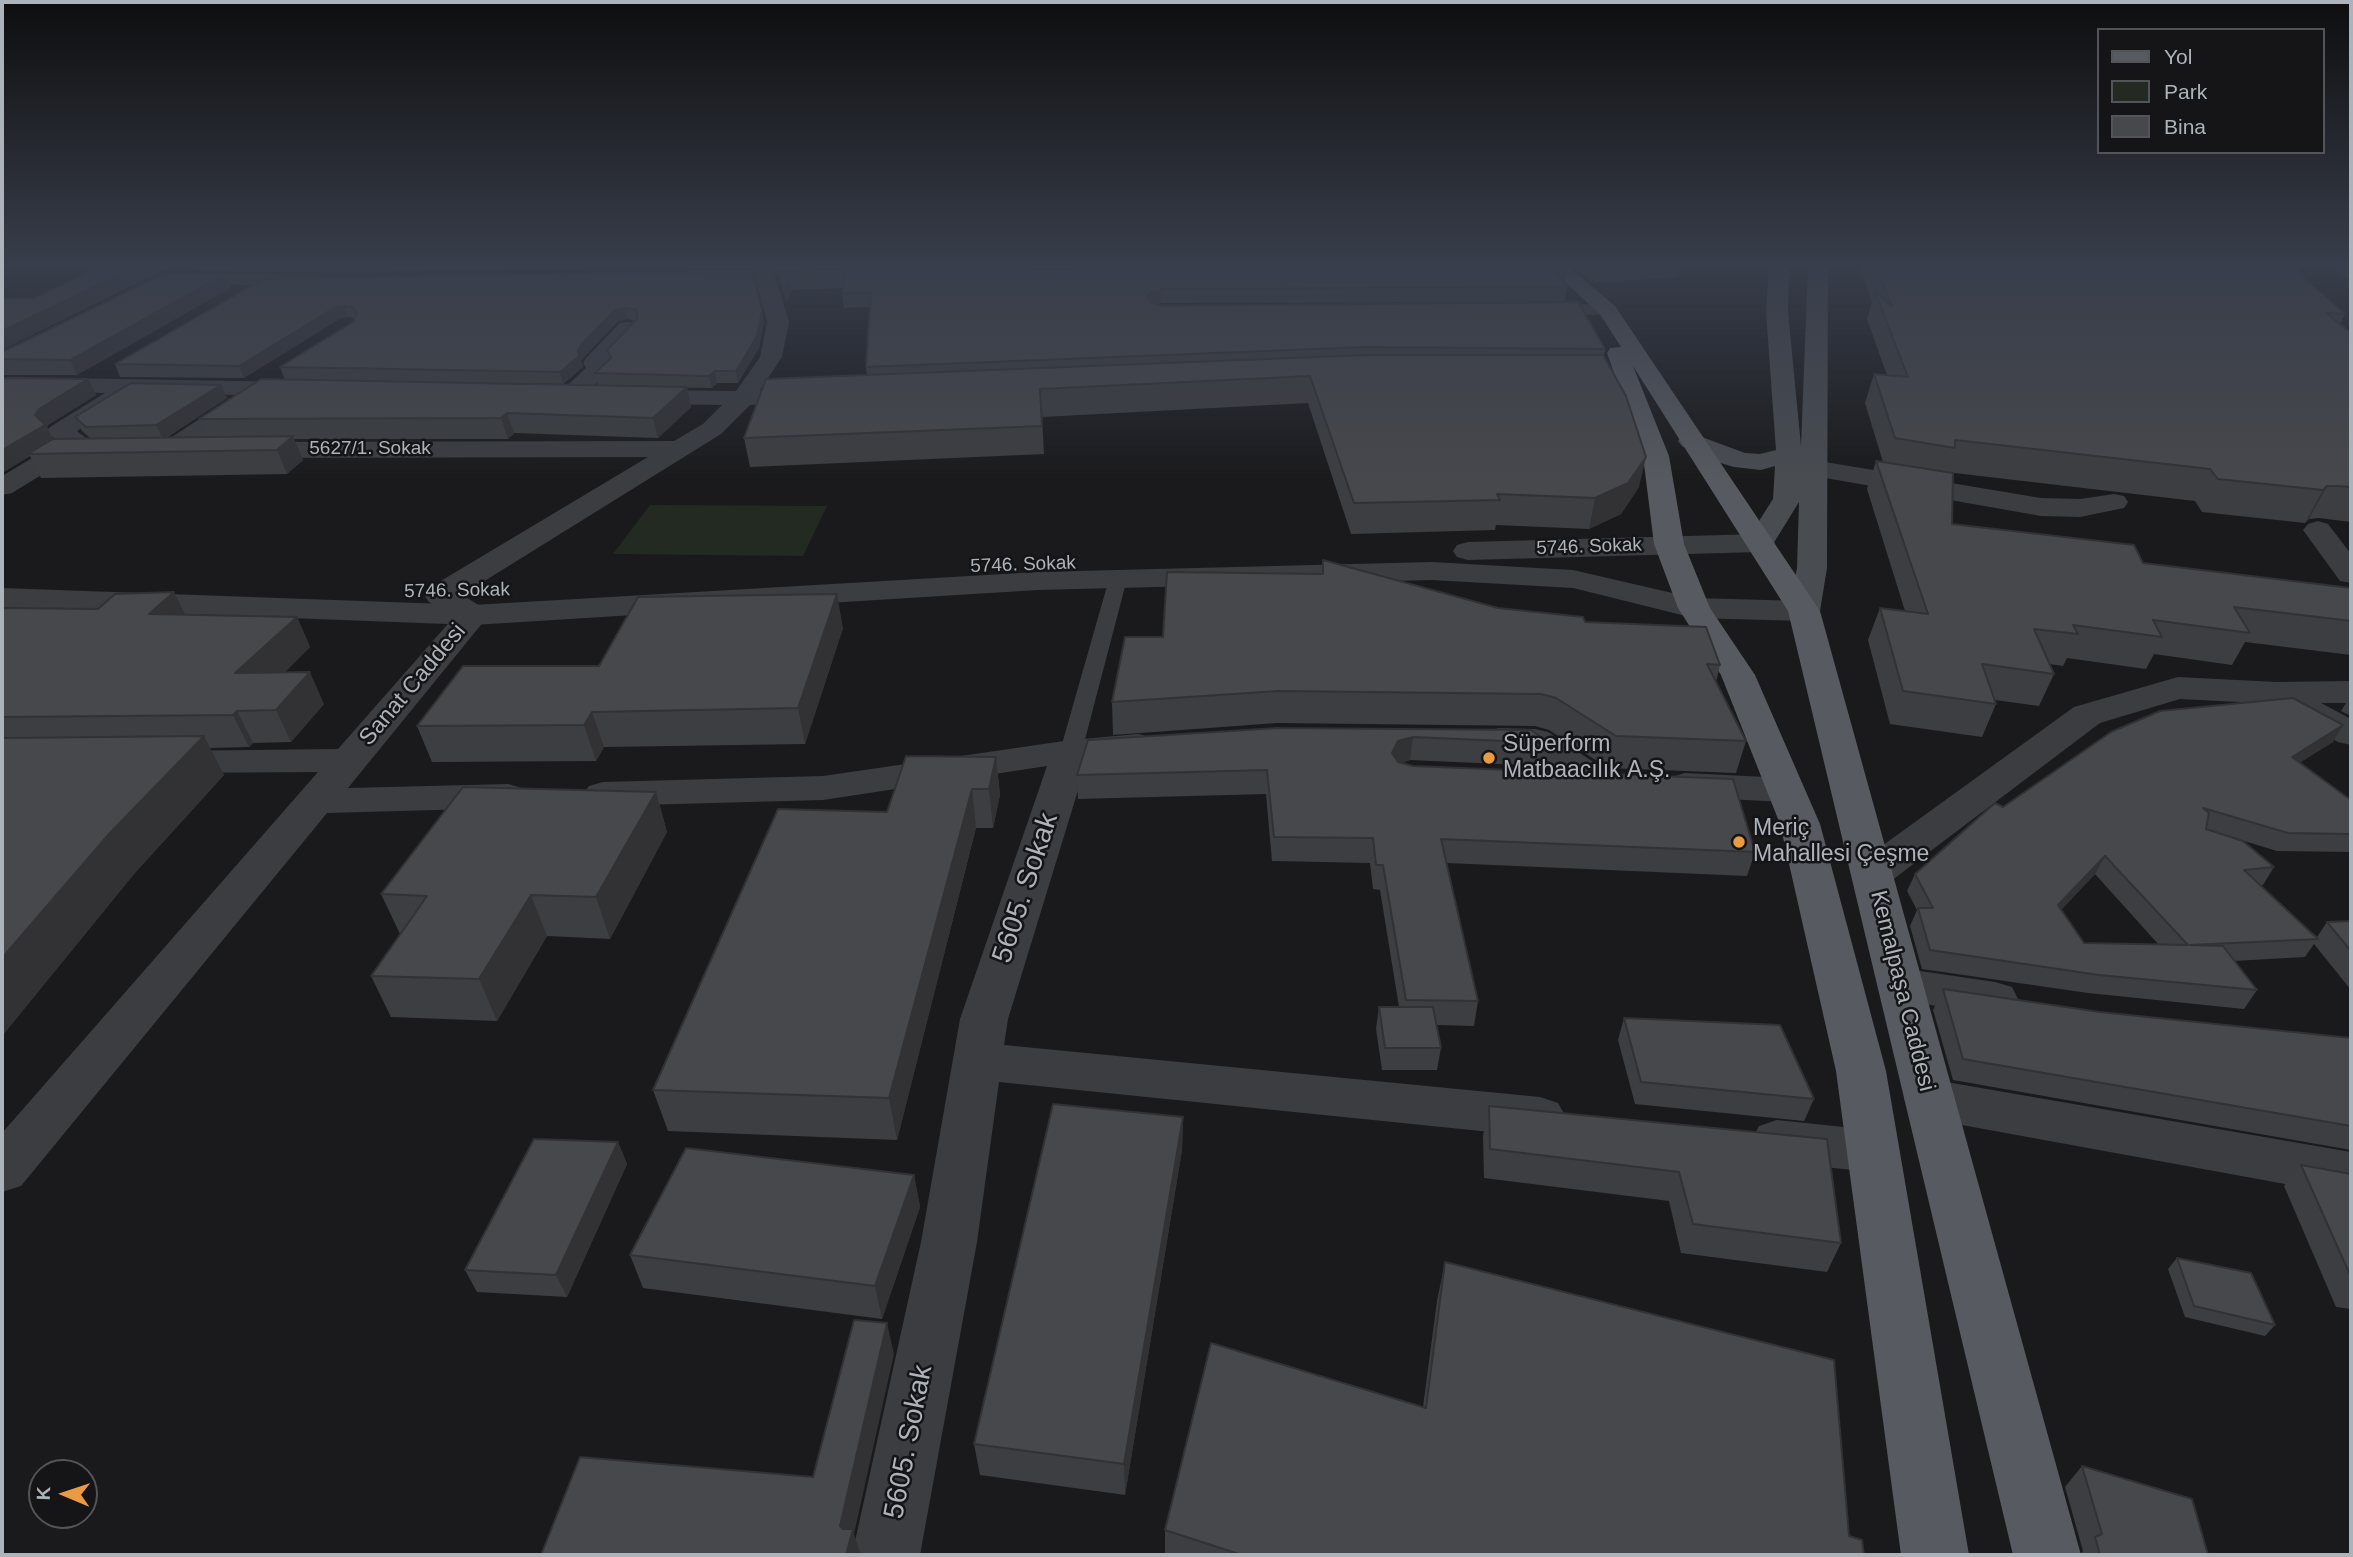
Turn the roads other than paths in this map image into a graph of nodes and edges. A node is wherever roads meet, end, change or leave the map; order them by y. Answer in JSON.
{"nodes":[{"id":1,"x":618,"y":339,"type":"edge"},
{"id":2,"x":775,"y":339,"type":"edge"},
{"id":3,"x":1615,"y":339,"type":"edge"},
{"id":4,"x":1626,"y":339,"type":"edge"},
{"id":5,"x":1779,"y":339,"type":"edge"},
{"id":6,"x":1816,"y":339,"type":"edge"},
{"id":7,"x":284,"y":368,"type":"edge"},
{"id":8,"x":1596,"y":372,"type":"edge"},
{"id":9,"x":1623,"y":372,"type":"junction"},
{"id":10,"x":125,"y":376,"type":"junction"},
{"id":11,"x":2,"y":384,"type":"edge"},
{"id":12,"x":258,"y":388,"type":"junction"},
{"id":13,"x":325,"y":390,"type":"edge"},
{"id":14,"x":825,"y":395,"type":"edge"},
{"id":15,"x":541,"y":396,"type":"edge"},
{"id":16,"x":568,"y":396,"type":"junction"},
{"id":17,"x":743,"y":398,"type":"junction"},
{"id":18,"x":1691,"y":441,"type":"junction"},
{"id":19,"x":679,"y":449,"type":"junction"},
{"id":20,"x":170,"y":450,"type":"junction"},
{"id":21,"x":143,"y":451,"type":"edge"},
{"id":22,"x":102,"y":452,"type":"edge"},
{"id":23,"x":60,"y":453,"type":"junction"},
{"id":24,"x":1789,"y":454,"type":"junction"},
{"id":25,"x":1813,"y":468,"type":"junction"},
{"id":26,"x":2,"y":487,"type":"edge"},
{"id":27,"x":2114,"y":502,"type":"dead end"},
{"id":28,"x":2318,"y":530,"type":"dead end"},
{"id":29,"x":1760,"y":543,"type":"junction"},
{"id":30,"x":1669,"y":544,"type":"junction"},
{"id":31,"x":2351,"y":574,"type":"edge"},
{"id":32,"x":2,"y":576,"type":"edge"},
{"id":33,"x":1118,"y":579,"type":"junction"},
{"id":34,"x":2,"y":598,"type":"edge"},
{"id":35,"x":456,"y":605,"type":"junction"},
{"id":36,"x":1694,"y":608,"type":"junction"},
{"id":37,"x":1804,"y":611,"type":"junction"},
{"id":38,"x":2351,"y":692,"type":"edge"},
{"id":39,"x":2276,"y":693,"type":"junction"},
{"id":40,"x":2351,"y":734,"type":"edge"},
{"id":41,"x":1453,"y":739,"type":"edge"},
{"id":42,"x":1180,"y":743,"type":"edge"},
{"id":43,"x":1071,"y":751,"type":"junction"},
{"id":44,"x":349,"y":760,"type":"junction"},
{"id":45,"x":127,"y":762,"type":"edge"},
{"id":46,"x":1530,"y":779,"type":"edge"},
{"id":47,"x":1628,"y":782,"type":"junction"},
{"id":48,"x":1786,"y":790,"type":"junction"},
{"id":49,"x":314,"y":801,"type":"junction"},
{"id":50,"x":1872,"y":874,"type":"junction"},
{"id":51,"x":1900,"y":985,"type":"junction"},
{"id":52,"x":2035,"y":1005,"type":"edge"},
{"id":53,"x":977,"y":1061,"type":"junction"},
{"id":54,"x":1930,"y":1099,"type":"junction"},
{"id":55,"x":1583,"y":1122,"type":"edge"},
{"id":56,"x":1735,"y":1137,"type":"edge"},
{"id":57,"x":12,"y":1147,"type":"edge"},
{"id":58,"x":1872,"y":1151,"type":"junction"},
{"id":59,"x":2351,"y":1174,"type":"edge"},
{"id":60,"x":892,"y":1553,"type":"edge"},
{"id":61,"x":1935,"y":1555,"type":"edge"},
{"id":62,"x":2047,"y":1555,"type":"edge"}],
"edges":[{"from":1,"to":16,"type":"street"},
{"from":2,"to":17,"type":"street","name":"Sanat Caddesi"},
{"from":3,"to":9,"type":"main road"},
{"from":4,"to":18,"type":"main road","name":"Kemalpaşa Caddesi"},
{"from":5,"to":24,"type":"main road"},
{"from":6,"to":25,"type":"main road"},
{"from":7,"to":12,"type":"street"},
{"from":8,"to":9,"type":"street"},
{"from":9,"to":30,"type":"main road"},
{"from":10,"to":11,"type":"street"},
{"from":10,"to":12,"type":"street"},
{"from":10,"to":23,"type":"street"},
{"from":12,"to":13,"type":"street"},
{"from":12,"to":20,"type":"street"},
{"from":14,"to":17,"type":"street"},
{"from":15,"to":16,"type":"street"},
{"from":16,"to":17,"type":"street"},
{"from":17,"to":19,"type":"street","name":"Sanat Caddesi"},
{"from":18,"to":24,"type":"main road"},
{"from":18,"to":29,"type":"main road","name":"Kemalpaşa Caddesi"},
{"from":19,"to":20,"type":"street","name":"5627/1. Sokak"},
{"from":19,"to":35,"type":"street","name":"Sanat Caddesi"},
{"from":20,"to":21,"type":"street","name":"5627/1. Sokak"},
{"from":22,"to":23,"type":"street"},
{"from":23,"to":26,"type":"street"},
{"from":24,"to":29,"type":"main road"},
{"from":25,"to":27,"type":"street"},
{"from":25,"to":37,"type":"main road"},
{"from":28,"to":31,"type":"street"},
{"from":29,"to":30,"type":"street","name":"5746. Sokak"},
{"from":29,"to":37,"type":"main road","name":"Kemalpaşa Caddesi"},
{"from":30,"to":35,"type":"street","name":"5746. Sokak"},
{"from":30,"to":36,"type":"main road"},
{"from":32,"to":35,"type":"street","name":"5746. Sokak"},
{"from":33,"to":35,"type":"street"},
{"from":33,"to":36,"type":"street"},
{"from":33,"to":43,"type":"lane"},
{"from":34,"to":35,"type":"street"},
{"from":35,"to":44,"type":"street","name":"Sanat Caddesi"},
{"from":36,"to":37,"type":"street"},
{"from":36,"to":48,"type":"main road"},
{"from":37,"to":50,"type":"main road","name":"Kemalpaşa Caddesi"},
{"from":38,"to":39,"type":"street"},
{"from":39,"to":40,"type":"street"},
{"from":39,"to":50,"type":"street"},
{"from":41,"to":47,"type":"street"},
{"from":42,"to":43,"type":"street"},
{"from":43,"to":49,"type":"street"},
{"from":43,"to":53,"type":"street","name":"5605. Sokak"},
{"from":44,"to":45,"type":"street"},
{"from":44,"to":49,"type":"street","name":"Sanat Caddesi"},
{"from":46,"to":47,"type":"street"},
{"from":47,"to":48,"type":"street"},
{"from":48,"to":58,"type":"main road"},
{"from":49,"to":57,"type":"street","name":"Sanat Caddesi"},
{"from":50,"to":51,"type":"main road","name":"Kemalpaşa Caddesi"},
{"from":51,"to":52,"type":"street"},
{"from":51,"to":54,"type":"main road","name":"Kemalpaşa Caddesi"},
{"from":53,"to":55,"type":"street"},
{"from":53,"to":60,"type":"street","name":"5605. Sokak"},
{"from":54,"to":59,"type":"street"},
{"from":54,"to":62,"type":"main road","name":"Kemalpaşa Caddesi"},
{"from":56,"to":58,"type":"street"},
{"from":58,"to":61,"type":"main road"}]}
